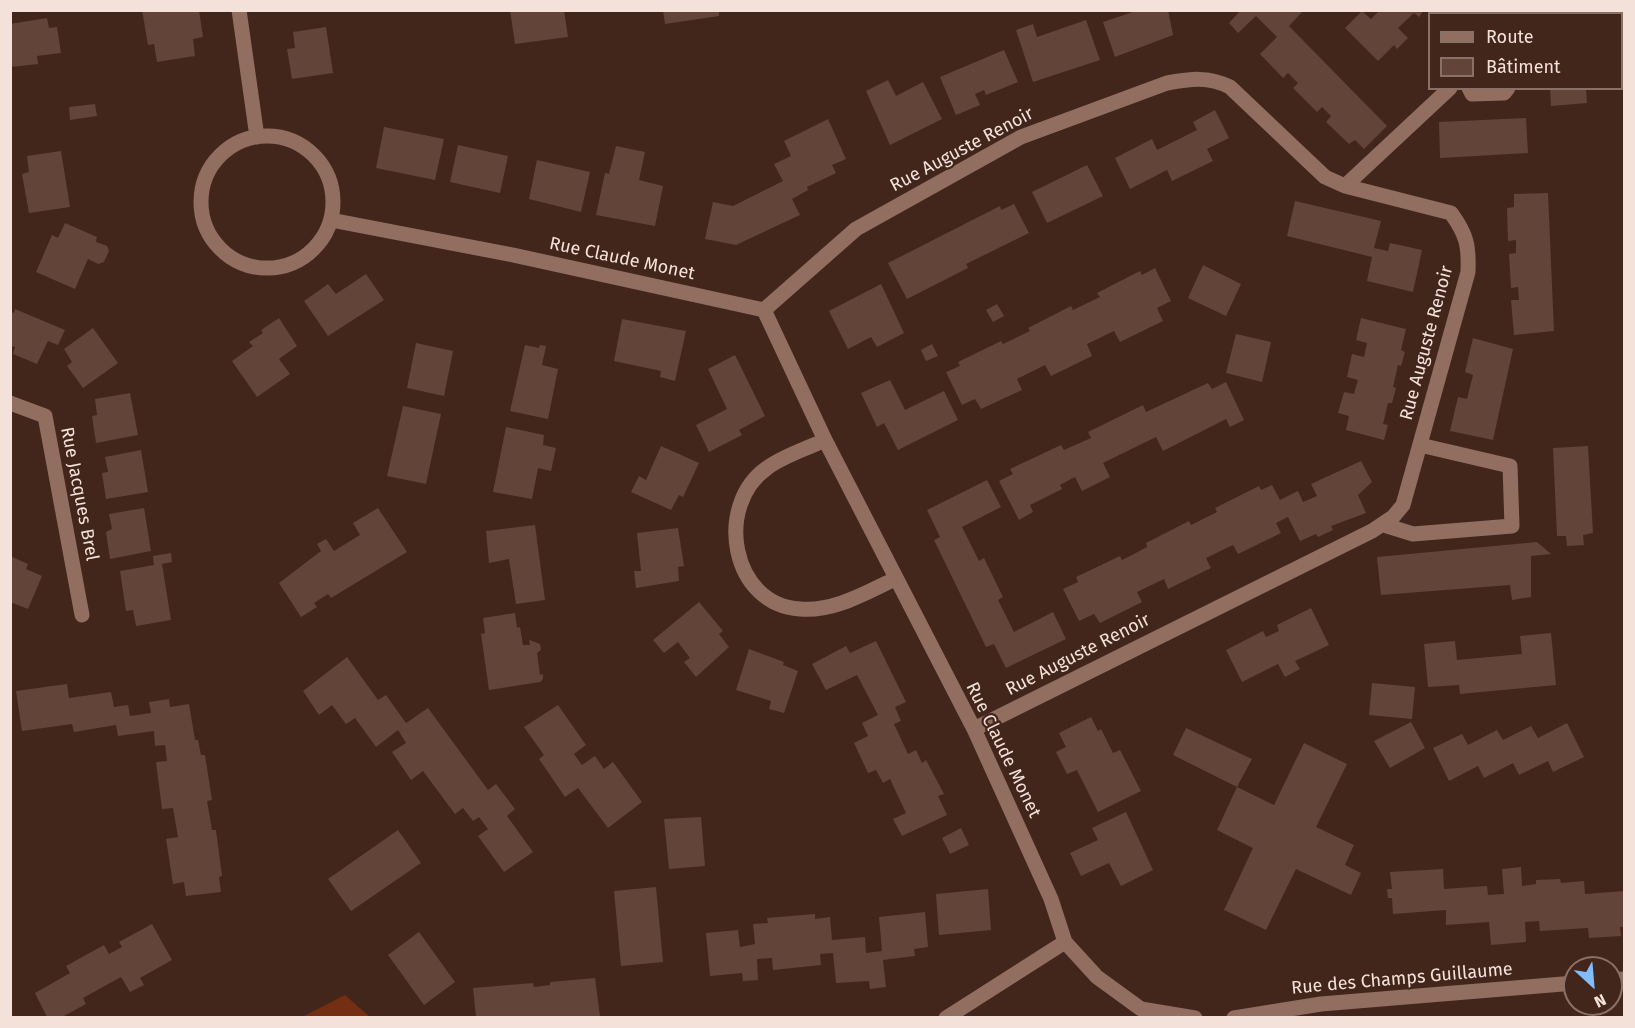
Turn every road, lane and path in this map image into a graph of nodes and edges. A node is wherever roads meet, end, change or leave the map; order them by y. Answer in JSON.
{"nodes":[{"id":1,"x":239,"y":10,"type":"edge"},
{"id":2,"x":1448,"y":90,"type":"edge"},
{"id":3,"x":1470,"y":90,"type":"edge"},
{"id":4,"x":1506,"y":90,"type":"edge"},
{"id":5,"x":257,"y":137,"type":"junction"},
{"id":6,"x":1345,"y":186,"type":"junction"},
{"id":7,"x":331,"y":220,"type":"junction"},
{"id":8,"x":764,"y":310,"type":"junction"},
{"id":9,"x":10,"y":403,"type":"edge"},
{"id":10,"x":825,"y":440,"type":"junction"},
{"id":11,"x":1420,"y":444,"type":"junction"},
{"id":12,"x":1384,"y":525,"type":"junction"},
{"id":13,"x":895,"y":579,"type":"junction"},
{"id":14,"x":82,"y":615,"type":"dead end"},
{"id":15,"x":974,"y":729,"type":"junction"},
{"id":16,"x":1065,"y":942,"type":"junction"},
{"id":17,"x":1563,"y":984,"type":"edge"},
{"id":18,"x":946,"y":1017,"type":"edge"},
{"id":19,"x":1195,"y":1017,"type":"edge"},
{"id":20,"x":1234,"y":1017,"type":"edge"}],
"edges":[{"from":1,"to":5,"type":"street"},
{"from":2,"to":6,"type":"street"},
{"from":3,"to":4,"type":"street"},
{"from":5,"to":7,"type":"street"},
{"from":5,"to":7,"type":"street"},
{"from":6,"to":8,"type":"street","name":"Rue Auguste Renoir"},
{"from":6,"to":11,"type":"street","name":"Rue Auguste Renoir"},
{"from":7,"to":8,"type":"street","name":"Rue Claude Monet"},
{"from":8,"to":10,"type":"street","name":"Rue Claude Monet"},
{"from":9,"to":14,"type":"street","name":"Rue Jacques Brel"},
{"from":10,"to":13,"type":"street","name":"Rue Claude Monet"},
{"from":10,"to":13,"type":"street"},
{"from":11,"to":12,"type":"street","name":"Rue Auguste Renoir"},
{"from":11,"to":12,"type":"street"},
{"from":12,"to":15,"type":"street","name":"Rue Auguste Renoir"},
{"from":13,"to":15,"type":"street","name":"Rue Claude Monet"},
{"from":15,"to":16,"type":"street","name":"Rue Claude Monet"},
{"from":16,"to":18,"type":"street"},
{"from":16,"to":19,"type":"street"},
{"from":17,"to":20,"type":"street","name":"Rue des Champs Guillaume"}]}
